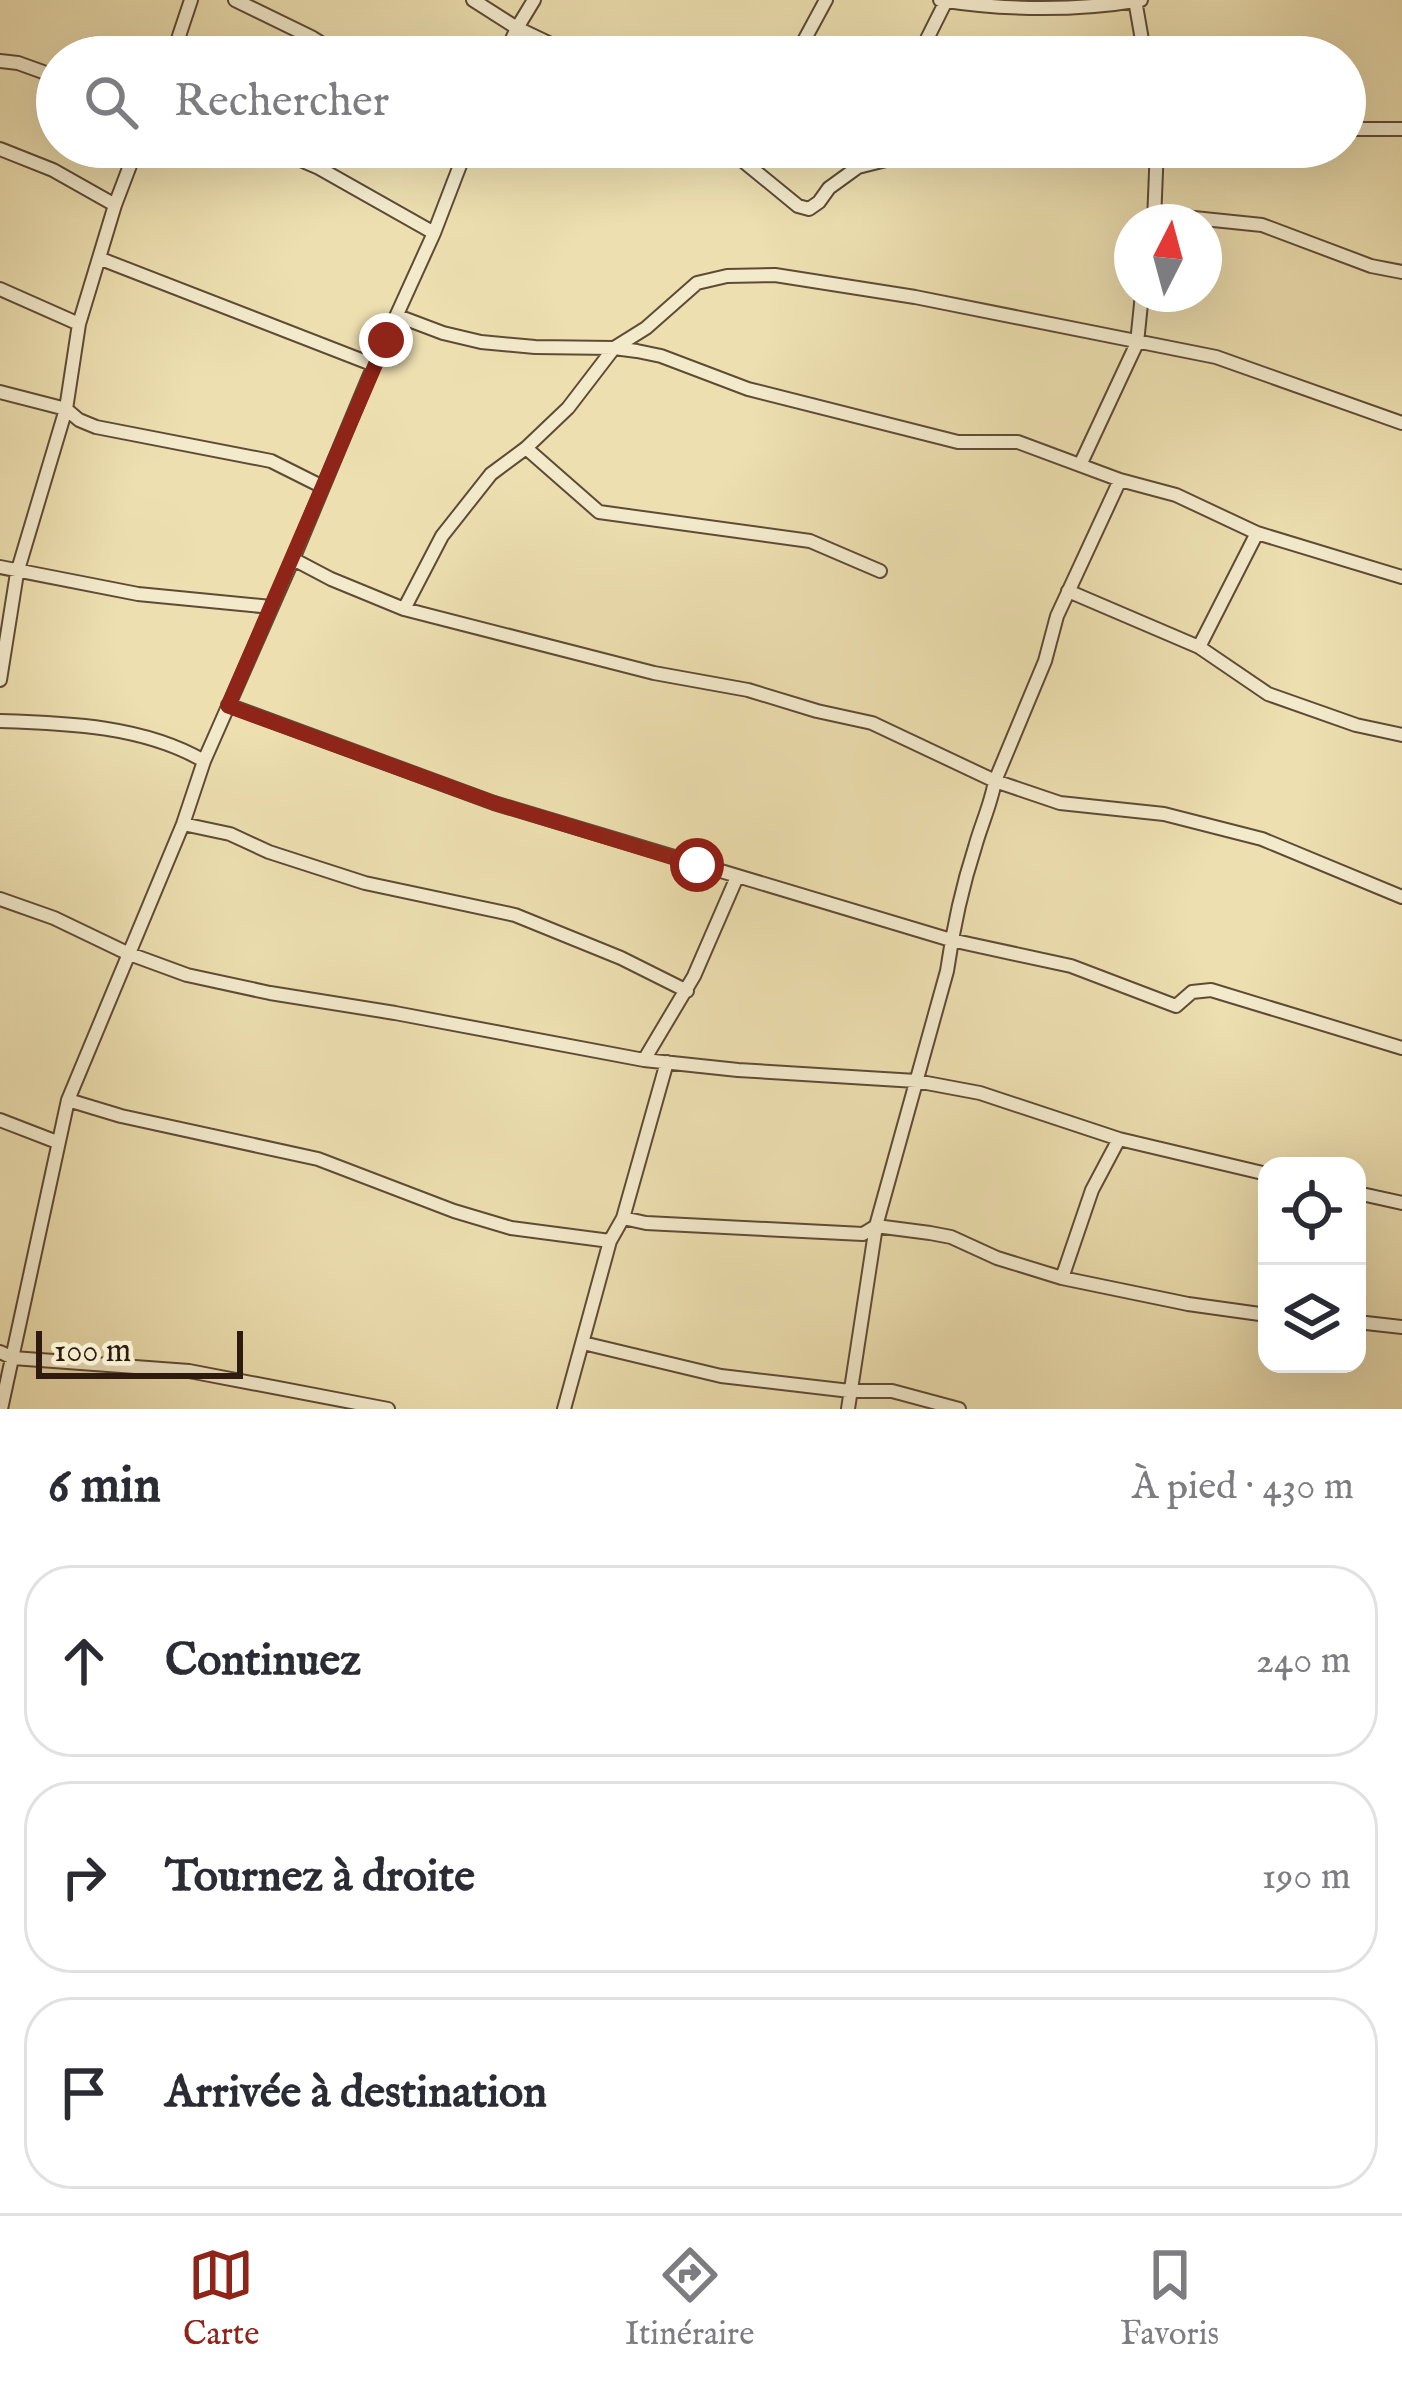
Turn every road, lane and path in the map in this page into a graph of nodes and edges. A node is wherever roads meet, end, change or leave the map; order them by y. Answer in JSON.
{"nodes":[{"id":1,"x":191,"y":0,"type":"edge"},
{"id":2,"x":235,"y":0,"type":"edge"},
{"id":3,"x":473,"y":0,"type":"edge"},
{"id":4,"x":533,"y":0,"type":"edge"},
{"id":5,"x":826,"y":0,"type":"edge"},
{"id":6,"x":1137,"y":0,"type":"edge"},
{"id":7,"x":943,"y":1,"type":"edge"},
{"id":8,"x":517,"y":28,"type":"junction"},
{"id":9,"x":179,"y":36,"type":"edge"},
{"id":10,"x":309,"y":36,"type":"edge"},
{"id":11,"x":513,"y":36,"type":"edge"},
{"id":12,"x":534,"y":36,"type":"edge"},
{"id":13,"x":806,"y":36,"type":"edge"},
{"id":14,"x":927,"y":36,"type":"edge"},
{"id":15,"x":1142,"y":36,"type":"edge"},
{"id":16,"x":0,"y":61,"type":"edge"},
{"id":17,"x":36,"y":69,"type":"edge"},
{"id":18,"x":1402,"y":129,"type":"edge"},
{"id":19,"x":1366,"y":130,"type":"edge"},
{"id":20,"x":0,"y":149,"type":"edge"},
{"id":21,"x":36,"y":163,"type":"edge"},
{"id":22,"x":48,"y":168,"type":"edge"},
{"id":23,"x":129,"y":168,"type":"edge"},
{"id":24,"x":319,"y":168,"type":"edge"},
{"id":25,"x":459,"y":168,"type":"edge"},
{"id":26,"x":752,"y":168,"type":"edge"},
{"id":27,"x":855,"y":168,"type":"edge"},
{"id":28,"x":1156,"y":168,"type":"edge"},
{"id":29,"x":1155,"y":204,"type":"edge"},
{"id":30,"x":115,"y":205,"type":"junction"},
{"id":31,"x":1222,"y":222,"type":"edge"},
{"id":32,"x":434,"y":233,"type":"junction"},
{"id":33,"x":101,"y":259,"type":"junction"},
{"id":34,"x":1402,"y":272,"type":"edge"},
{"id":35,"x":0,"y":289,"type":"edge"},
{"id":36,"x":1140,"y":312,"type":"edge"},
{"id":37,"x":398,"y":316,"type":"junction"},
{"id":38,"x":79,"y":325,"type":"junction"},
{"id":39,"x":1137,"y":343,"type":"junction"},
{"id":40,"x":614,"y":347,"type":"junction"},
{"id":41,"x":374,"y":365,"type":"junction"},
{"id":42,"x":0,"y":392,"type":"edge"},
{"id":43,"x":66,"y":409,"type":"junction"},
{"id":44,"x":1402,"y":424,"type":"edge"},
{"id":45,"x":526,"y":448,"type":"junction"},
{"id":46,"x":1081,"y":464,"type":"junction"},
{"id":47,"x":1120,"y":479,"type":"junction"},
{"id":48,"x":323,"y":487,"type":"junction"},
{"id":49,"x":1257,"y":533,"type":"junction"},
{"id":50,"x":292,"y":559,"type":"junction"},
{"id":51,"x":0,"y":567,"type":"edge"},
{"id":52,"x":880,"y":571,"type":"dead end"},
{"id":53,"x":17,"y":573,"type":"junction"},
{"id":54,"x":1402,"y":577,"type":"edge"},
{"id":55,"x":1067,"y":591,"type":"junction"},
{"id":56,"x":271,"y":607,"type":"junction"},
{"id":57,"x":404,"y":608,"type":"junction"},
{"id":58,"x":1199,"y":647,"type":"junction"},
{"id":59,"x":0,"y":680,"type":"edge"},
{"id":60,"x":228,"y":706,"type":"junction"},
{"id":61,"x":0,"y":721,"type":"edge"},
{"id":62,"x":1402,"y":734,"type":"edge"},
{"id":63,"x":203,"y":761,"type":"junction"},
{"id":64,"x":995,"y":781,"type":"junction"},
{"id":65,"x":183,"y":824,"type":"junction"},
{"id":66,"x":736,"y":877,"type":"junction"},
{"id":67,"x":1402,"y":897,"type":"edge"},
{"id":68,"x":0,"y":899,"type":"edge"},
{"id":69,"x":952,"y":940,"type":"junction"},
{"id":70,"x":127,"y":953,"type":"junction"},
{"id":71,"x":687,"y":991,"type":"junction"},
{"id":72,"x":1402,"y":1048,"type":"edge"},
{"id":73,"x":644,"y":1060,"type":"junction"},
{"id":74,"x":667,"y":1062,"type":"junction"},
{"id":75,"x":916,"y":1081,"type":"junction"},
{"id":76,"x":68,"y":1100,"type":"junction"},
{"id":77,"x":0,"y":1120,"type":"edge"},
{"id":78,"x":1119,"y":1139,"type":"junction"},
{"id":79,"x":57,"y":1142,"type":"junction"},
{"id":80,"x":1258,"y":1172,"type":"edge"},
{"id":81,"x":1366,"y":1194,"type":"edge"},
{"id":82,"x":1402,"y":1202,"type":"edge"},
{"id":83,"x":623,"y":1218,"type":"junction"},
{"id":84,"x":876,"y":1226,"type":"junction"},
{"id":85,"x":610,"y":1241,"type":"junction"},
{"id":86,"x":1062,"y":1278,"type":"junction"},
{"id":87,"x":1258,"y":1314,"type":"edge"},
{"id":88,"x":1366,"y":1323,"type":"edge"},
{"id":89,"x":1402,"y":1327,"type":"edge"},
{"id":90,"x":583,"y":1343,"type":"junction"},
{"id":91,"x":6,"y":1355,"type":"edge"},
{"id":92,"x":850,"y":1391,"type":"junction"},
{"id":93,"x":1,"y":1409,"type":"edge"},
{"id":94,"x":388,"y":1409,"type":"edge"},
{"id":95,"x":564,"y":1409,"type":"edge"},
{"id":96,"x":848,"y":1409,"type":"edge"},
{"id":97,"x":959,"y":1409,"type":"edge"}],
"edges":[{"from":1,"to":9,"type":"street"},
{"from":2,"to":10,"type":"street"},
{"from":3,"to":8,"type":"street"},
{"from":4,"to":8,"type":"street"},
{"from":5,"to":13,"type":"street"},
{"from":6,"to":7,"type":"street"},
{"from":6,"to":15,"type":"street"},
{"from":7,"to":14,"type":"street"},
{"from":8,"to":11,"type":"street"},
{"from":8,"to":12,"type":"street"},
{"from":16,"to":17,"type":"street"},
{"from":18,"to":19,"type":"street"},
{"from":20,"to":21,"type":"street"},
{"from":22,"to":30,"type":"street"},
{"from":23,"to":30,"type":"street"},
{"from":24,"to":32,"type":"street"},
{"from":25,"to":32,"type":"street"},
{"from":26,"to":27,"type":"street"},
{"from":28,"to":29,"type":"street"},
{"from":30,"to":33,"type":"street"},
{"from":31,"to":34,"type":"street"},
{"from":32,"to":37,"type":"street"},
{"from":33,"to":38,"type":"street"},
{"from":33,"to":41,"type":"street"},
{"from":35,"to":38,"type":"street"},
{"from":36,"to":39,"type":"street"},
{"from":37,"to":40,"type":"street"},
{"from":37,"to":41,"type":"street"},
{"from":38,"to":43,"type":"street"},
{"from":39,"to":40,"type":"street"},
{"from":39,"to":44,"type":"street"},
{"from":39,"to":46,"type":"street"},
{"from":40,"to":45,"type":"street"},
{"from":40,"to":46,"type":"street"},
{"from":41,"to":48,"type":"street"},
{"from":42,"to":43,"type":"street"},
{"from":43,"to":48,"type":"street"},
{"from":43,"to":53,"type":"street"},
{"from":45,"to":52,"type":"street"},
{"from":45,"to":57,"type":"street"},
{"from":46,"to":47,"type":"street"},
{"from":47,"to":49,"type":"street"},
{"from":47,"to":55,"type":"street"},
{"from":48,"to":50,"type":"street"},
{"from":49,"to":54,"type":"street"},
{"from":49,"to":58,"type":"street"},
{"from":50,"to":56,"type":"street"},
{"from":50,"to":57,"type":"street"},
{"from":51,"to":53,"type":"street"},
{"from":53,"to":56,"type":"street"},
{"from":53,"to":59,"type":"street"},
{"from":55,"to":58,"type":"street"},
{"from":55,"to":64,"type":"street"},
{"from":56,"to":60,"type":"street"},
{"from":57,"to":64,"type":"street"},
{"from":58,"to":62,"type":"street"},
{"from":60,"to":63,"type":"street"},
{"from":60,"to":66,"type":"street"},
{"from":61,"to":63,"type":"street"},
{"from":63,"to":65,"type":"street"},
{"from":64,"to":67,"type":"street"},
{"from":64,"to":69,"type":"street"},
{"from":65,"to":70,"type":"street"},
{"from":65,"to":71,"type":"street"},
{"from":66,"to":69,"type":"street"},
{"from":66,"to":71,"type":"street"},
{"from":68,"to":70,"type":"street"},
{"from":69,"to":72,"type":"street"},
{"from":69,"to":75,"type":"street"},
{"from":70,"to":73,"type":"street"},
{"from":70,"to":76,"type":"street"},
{"from":71,"to":73,"type":"street"},
{"from":73,"to":74,"type":"street"},
{"from":74,"to":75,"type":"street"},
{"from":74,"to":83,"type":"street"},
{"from":75,"to":78,"type":"street"},
{"from":75,"to":84,"type":"street"},
{"from":76,"to":79,"type":"street"},
{"from":76,"to":85,"type":"street"},
{"from":77,"to":79,"type":"street"},
{"from":78,"to":80,"type":"street"},
{"from":78,"to":86,"type":"street"},
{"from":79,"to":91,"type":"street"},
{"from":81,"to":82,"type":"street"},
{"from":83,"to":84,"type":"street"},
{"from":83,"to":85,"type":"street"},
{"from":84,"to":86,"type":"street"},
{"from":84,"to":92,"type":"street"},
{"from":85,"to":90,"type":"street"},
{"from":86,"to":87,"type":"street"},
{"from":88,"to":89,"type":"street"},
{"from":90,"to":92,"type":"street"},
{"from":90,"to":95,"type":"street"},
{"from":91,"to":93,"type":"street"},
{"from":91,"to":94,"type":"street"},
{"from":92,"to":96,"type":"street"},
{"from":92,"to":97,"type":"street"}]}
